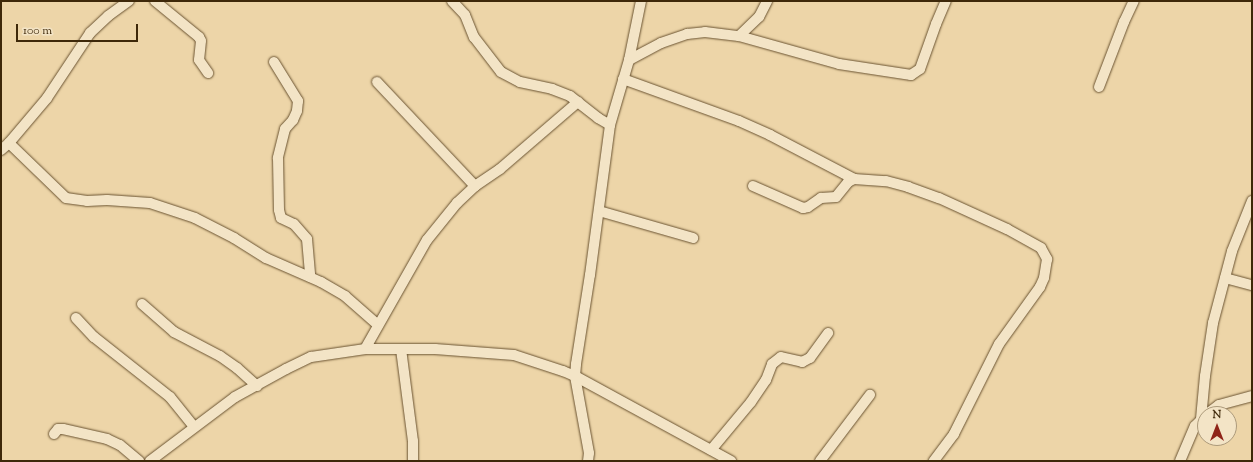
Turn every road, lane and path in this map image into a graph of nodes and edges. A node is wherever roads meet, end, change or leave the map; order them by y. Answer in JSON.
{"nodes":[{"id":1,"x":129,"y":1,"type":"edge"},
{"id":2,"x":155,"y":1,"type":"edge"},
{"id":3,"x":452,"y":1,"type":"edge"},
{"id":4,"x":641,"y":1,"type":"edge"},
{"id":5,"x":767,"y":1,"type":"edge"},
{"id":6,"x":946,"y":1,"type":"edge"},
{"id":7,"x":1134,"y":1,"type":"edge"},
{"id":8,"x":739,"y":36,"type":"junction"},
{"id":9,"x":629,"y":60,"type":"junction"},
{"id":10,"x":274,"y":62,"type":"dead end"},
{"id":11,"x":208,"y":73,"type":"dead end"},
{"id":12,"x":623,"y":79,"type":"junction"},
{"id":13,"x":376,"y":82,"type":"dead end"},
{"id":14,"x":1099,"y":87,"type":"dead end"},
{"id":15,"x":578,"y":102,"type":"junction"},
{"id":16,"x":610,"y":125,"type":"junction"},
{"id":17,"x":10,"y":143,"type":"junction"},
{"id":18,"x":1,"y":150,"type":"edge"},
{"id":19,"x":854,"y":179,"type":"junction"},
{"id":20,"x":475,"y":186,"type":"junction"},
{"id":21,"x":753,"y":186,"type":"dead end"},
{"id":22,"x":1252,"y":201,"type":"edge"},
{"id":23,"x":599,"y":211,"type":"junction"},
{"id":24,"x":693,"y":238,"type":"dead end"},
{"id":25,"x":310,"y":277,"type":"junction"},
{"id":26,"x":1225,"y":278,"type":"junction"},
{"id":27,"x":1252,"y":285,"type":"edge"},
{"id":28,"x":142,"y":304,"type":"dead end"},
{"id":29,"x":76,"y":318,"type":"dead end"},
{"id":30,"x":378,"y":325,"type":"junction"},
{"id":31,"x":828,"y":333,"type":"dead end"},
{"id":32,"x":365,"y":348,"type":"junction"},
{"id":33,"x":401,"y":349,"type":"junction"},
{"id":34,"x":575,"y":376,"type":"junction"},
{"id":35,"x":257,"y":386,"type":"junction"},
{"id":36,"x":870,"y":394,"type":"dead end"},
{"id":37,"x":1252,"y":396,"type":"edge"},
{"id":38,"x":1204,"y":406,"type":"edge"},
{"id":39,"x":1216,"y":406,"type":"edge"},
{"id":40,"x":1197,"y":425,"type":"edge"},
{"id":41,"x":194,"y":427,"type":"junction"},
{"id":42,"x":54,"y":434,"type":"dead end"},
{"id":43,"x":711,"y":450,"type":"junction"},
{"id":44,"x":139,"y":461,"type":"edge"},
{"id":45,"x":150,"y":461,"type":"edge"},
{"id":46,"x":413,"y":461,"type":"edge"},
{"id":47,"x":588,"y":461,"type":"edge"},
{"id":48,"x":732,"y":461,"type":"edge"},
{"id":49,"x":820,"y":461,"type":"edge"},
{"id":50,"x":934,"y":461,"type":"edge"},
{"id":51,"x":1180,"y":461,"type":"edge"}],
"edges":[{"from":1,"to":17,"type":"street"},
{"from":2,"to":11,"type":"street"},
{"from":3,"to":15,"type":"street"},
{"from":4,"to":9,"type":"street"},
{"from":5,"to":8,"type":"street"},
{"from":6,"to":8,"type":"street"},
{"from":7,"to":14,"type":"street"},
{"from":8,"to":9,"type":"street"},
{"from":9,"to":12,"type":"street"},
{"from":10,"to":25,"type":"street"},
{"from":12,"to":16,"type":"street"},
{"from":12,"to":19,"type":"street"},
{"from":13,"to":20,"type":"street"},
{"from":15,"to":16,"type":"street"},
{"from":15,"to":20,"type":"street"},
{"from":16,"to":23,"type":"street"},
{"from":17,"to":18,"type":"street"},
{"from":17,"to":25,"type":"street"},
{"from":19,"to":21,"type":"street"},
{"from":19,"to":50,"type":"street"},
{"from":20,"to":30,"type":"street"},
{"from":22,"to":26,"type":"street"},
{"from":23,"to":24,"type":"street"},
{"from":23,"to":34,"type":"street"},
{"from":25,"to":30,"type":"street"},
{"from":26,"to":27,"type":"street"},
{"from":26,"to":38,"type":"street"},
{"from":28,"to":35,"type":"street"},
{"from":29,"to":41,"type":"street"},
{"from":30,"to":32,"type":"street"},
{"from":31,"to":43,"type":"street"},
{"from":32,"to":33,"type":"street"},
{"from":32,"to":35,"type":"street"},
{"from":33,"to":34,"type":"street"},
{"from":33,"to":46,"type":"street"},
{"from":34,"to":43,"type":"street"},
{"from":34,"to":47,"type":"street"},
{"from":35,"to":41,"type":"street"},
{"from":36,"to":49,"type":"street"},
{"from":37,"to":39,"type":"street"},
{"from":40,"to":51,"type":"street"},
{"from":41,"to":45,"type":"street"},
{"from":42,"to":44,"type":"street"},
{"from":43,"to":48,"type":"street"}]}
